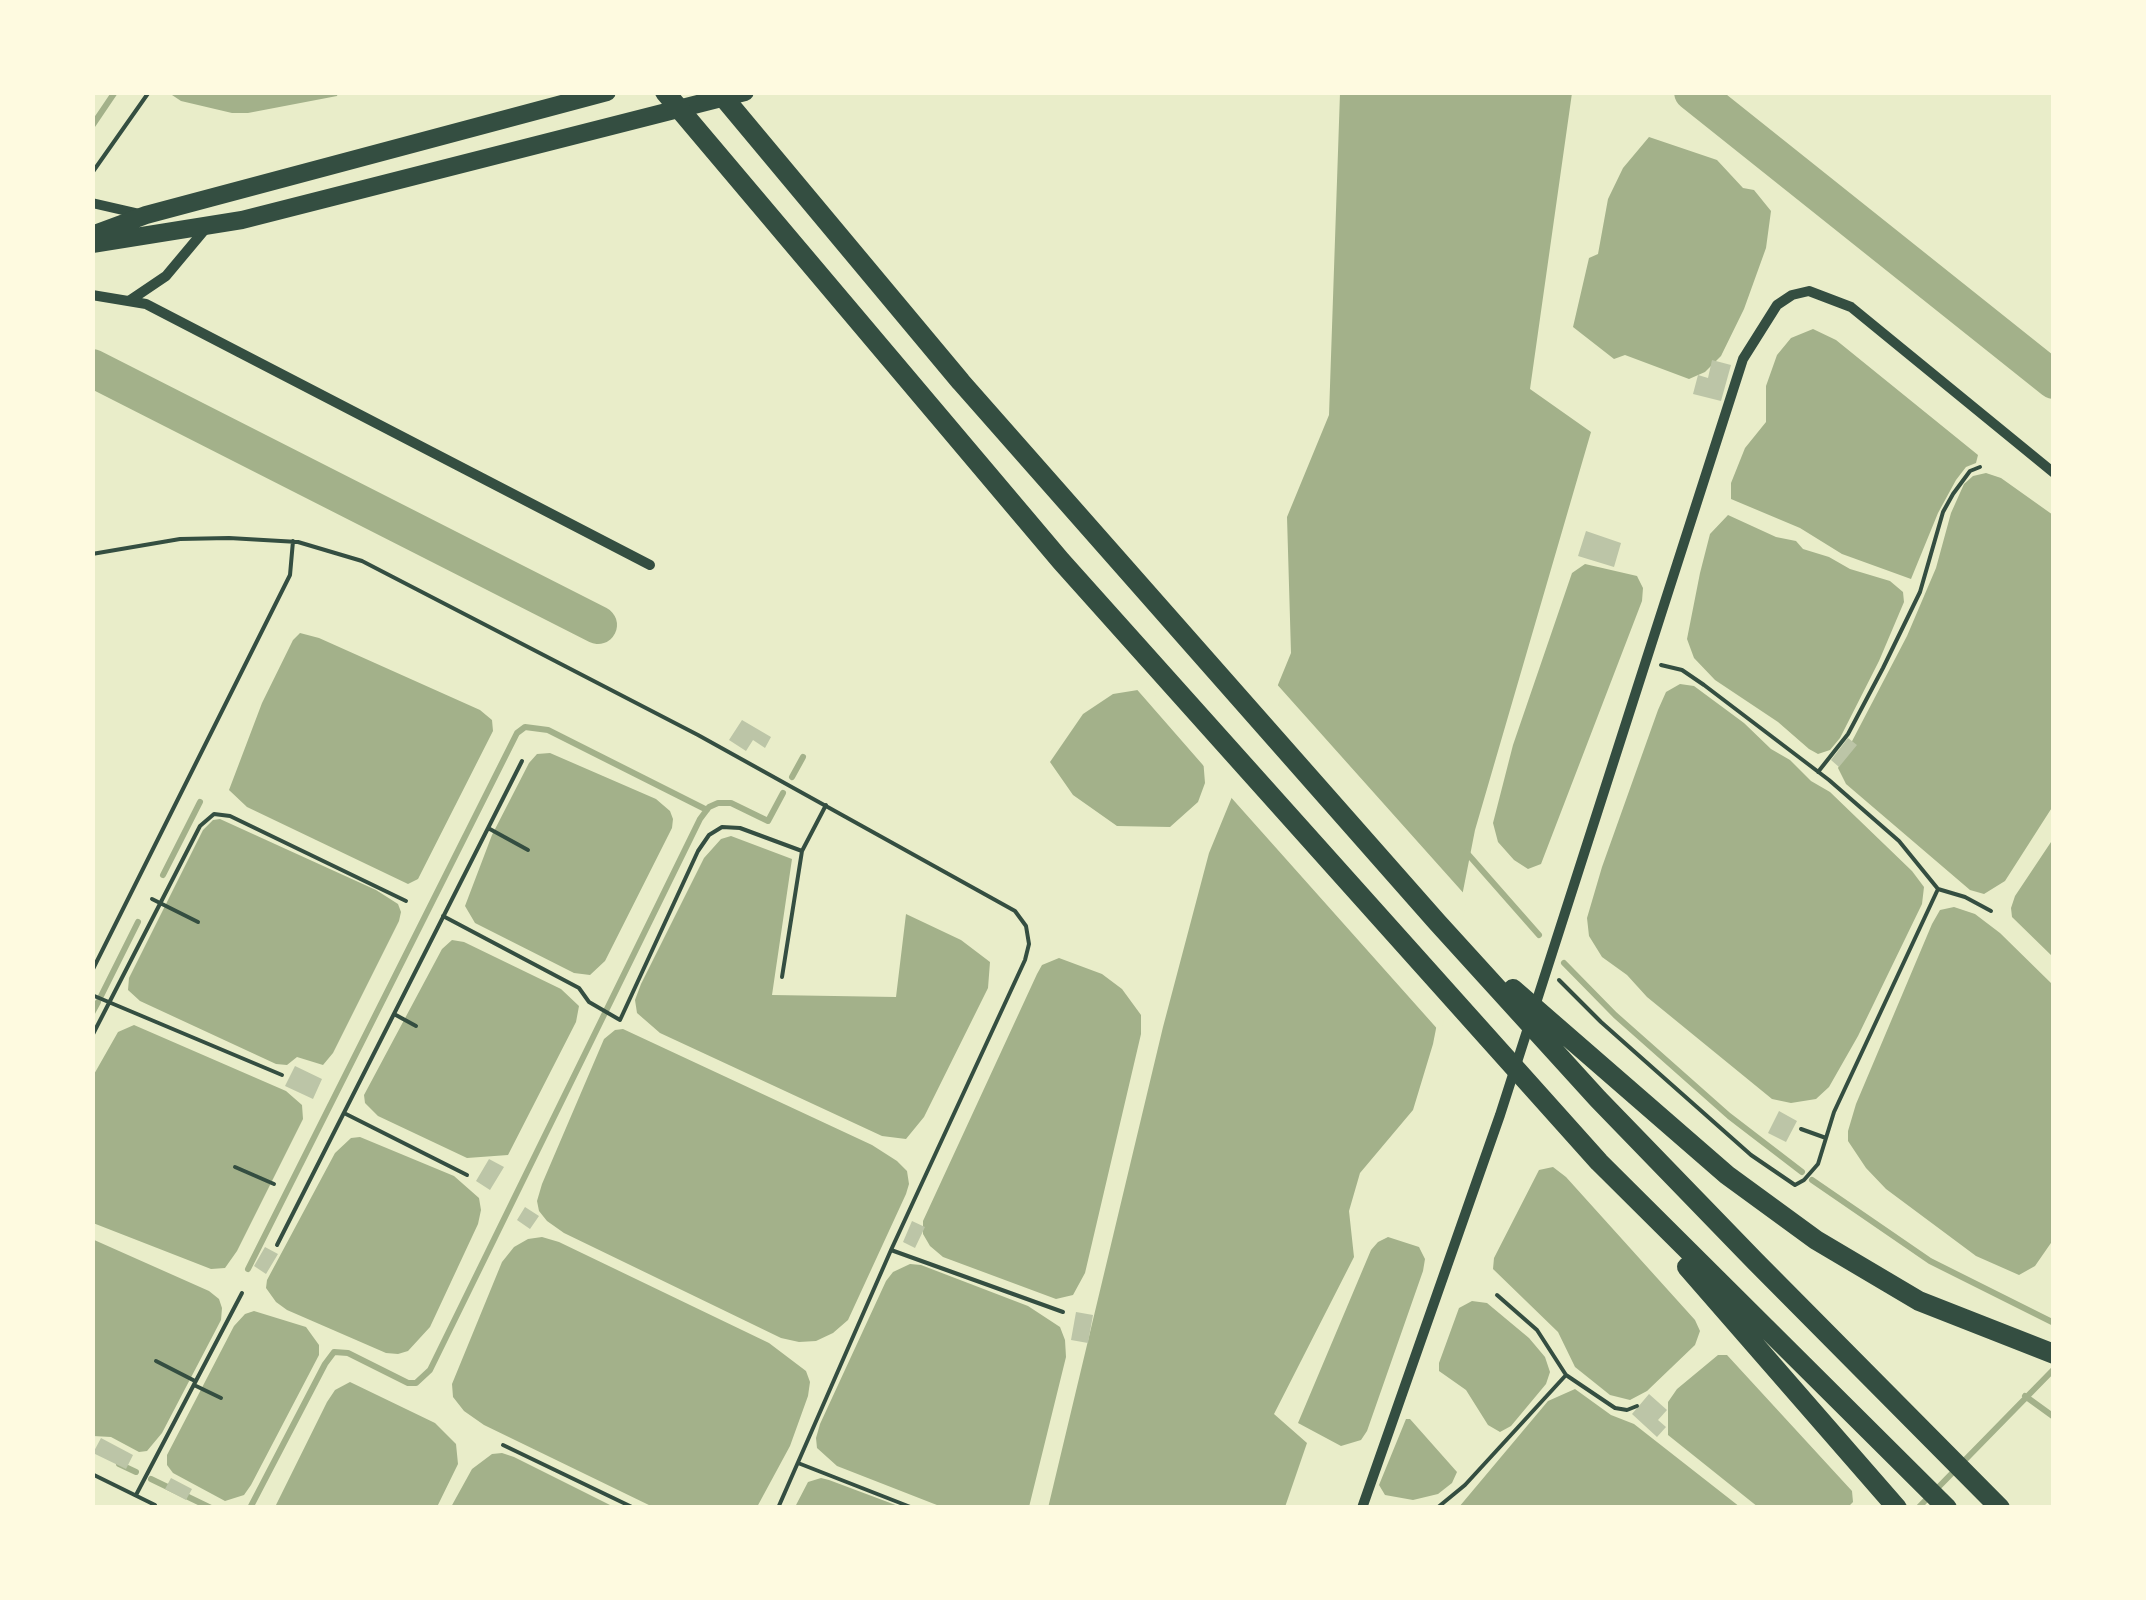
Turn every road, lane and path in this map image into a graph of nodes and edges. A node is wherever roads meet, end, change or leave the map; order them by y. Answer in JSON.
{"nodes":[{"id":1,"x":149,"y":92,"type":"edge"},
{"id":2,"x":607,"y":92,"type":"edge"},
{"id":3,"x":665,"y":92,"type":"edge"},
{"id":4,"x":718,"y":92,"type":"edge"},
{"id":5,"x":745,"y":92,"type":"edge"},
{"id":6,"x":92,"y":173,"type":"edge"},
{"id":7,"x":92,"y":203,"type":"edge"},
{"id":8,"x":146,"y":215,"type":"junction"},
{"id":9,"x":209,"y":225,"type":"junction"},
{"id":10,"x":92,"y":235,"type":"edge"},
{"id":11,"x":92,"y":244,"type":"edge"},
{"id":12,"x":92,"y":296,"type":"edge"},
{"id":13,"x":128,"y":301,"type":"junction"},
{"id":14,"x":1980,"y":467,"type":"dead end"},
{"id":15,"x":2054,"y":474,"type":"edge"},
{"id":16,"x":293,"y":542,"type":"junction"},
{"id":17,"x":92,"y":554,"type":"edge"},
{"id":18,"x":650,"y":564,"type":"dead end"},
{"id":19,"x":1643,"y":670,"type":"junction"},
{"id":20,"x":522,"y":761,"type":"dead end"},
{"id":21,"x":1818,"y":772,"type":"junction"},
{"id":22,"x":826,"y":805,"type":"junction"},
{"id":23,"x":488,"y":828,"type":"junction"},
{"id":24,"x":528,"y":850,"type":"dead end"},
{"id":25,"x":802,"y":851,"type":"junction"},
{"id":26,"x":1938,"y":889,"type":"junction"},
{"id":27,"x":152,"y":899,"type":"dead end"},
{"id":28,"x":406,"y":901,"type":"dead end"},
{"id":29,"x":1992,"y":912,"type":"dead end"},
{"id":30,"x":444,"y":916,"type":"junction"},
{"id":31,"x":198,"y":922,"type":"dead end"},
{"id":32,"x":1437,"y":922,"type":"junction"},
{"id":33,"x":1547,"y":968,"type":"junction"},
{"id":34,"x":92,"y":972,"type":"edge"},
{"id":35,"x":782,"y":977,"type":"dead end"},
{"id":36,"x":92,"y":995,"type":"edge"},
{"id":37,"x":110,"y":1002,"type":"junction"},
{"id":38,"x":394,"y":1014,"type":"junction"},
{"id":39,"x":416,"y":1026,"type":"dead end"},
{"id":40,"x":92,"y":1036,"type":"edge"},
{"id":41,"x":282,"y":1075,"type":"dead end"},
{"id":42,"x":344,"y":1113,"type":"junction"},
{"id":43,"x":1801,"y":1129,"type":"dead end"},
{"id":44,"x":1826,"y":1138,"type":"junction"},
{"id":45,"x":1599,"y":1162,"type":"junction"},
{"id":46,"x":235,"y":1167,"type":"dead end"},
{"id":47,"x":466,"y":1175,"type":"dead end"},
{"id":48,"x":274,"y":1184,"type":"dead end"},
{"id":49,"x":277,"y":1245,"type":"dead end"},
{"id":50,"x":891,"y":1250,"type":"junction"},
{"id":51,"x":242,"y":1293,"type":"dead end"},
{"id":52,"x":1497,"y":1295,"type":"dead end"},
{"id":53,"x":1063,"y":1312,"type":"dead end"},
{"id":54,"x":2054,"y":1354,"type":"edge"},
{"id":55,"x":156,"y":1361,"type":"dead end"},
{"id":56,"x":1566,"y":1375,"type":"junction"},
{"id":57,"x":194,"y":1383,"type":"junction"},
{"id":58,"x":221,"y":1398,"type":"dead end"},
{"id":59,"x":1637,"y":1406,"type":"dead end"},
{"id":60,"x":503,"y":1446,"type":"dead end"},
{"id":61,"x":798,"y":1463,"type":"junction"},
{"id":62,"x":92,"y":1474,"type":"edge"},
{"id":63,"x":136,"y":1495,"type":"junction"},
{"id":64,"x":155,"y":1504,"type":"dead end"},
{"id":65,"x":634,"y":1508,"type":"edge"},
{"id":66,"x":778,"y":1508,"type":"edge"},
{"id":67,"x":913,"y":1508,"type":"edge"},
{"id":68,"x":1362,"y":1508,"type":"edge"},
{"id":69,"x":1437,"y":1508,"type":"edge"},
{"id":70,"x":1898,"y":1508,"type":"edge"},
{"id":71,"x":1947,"y":1508,"type":"edge"},
{"id":72,"x":2000,"y":1508,"type":"edge"}],
"edges":[{"from":1,"to":6,"type":"path"},
{"from":2,"to":8,"type":"main road"},
{"from":3,"to":45,"type":"highway"},
{"from":4,"to":32,"type":"highway"},
{"from":5,"to":9,"type":"main road"},
{"from":7,"to":8,"type":"street"},
{"from":8,"to":10,"type":"main road"},
{"from":9,"to":11,"type":"main road"},
{"from":9,"to":13,"type":"street"},
{"from":12,"to":13,"type":"street"},
{"from":13,"to":18,"type":"street"},
{"from":14,"to":21,"type":"path"},
{"from":15,"to":19,"type":"street"},
{"from":16,"to":17,"type":"path"},
{"from":16,"to":22,"type":"path"},
{"from":16,"to":34,"type":"path"},
{"from":19,"to":21,"type":"path"},
{"from":19,"to":33,"type":"street"},
{"from":20,"to":23,"type":"path"},
{"from":21,"to":26,"type":"path"},
{"from":22,"to":25,"type":"path"},
{"from":22,"to":50,"type":"path"},
{"from":23,"to":24,"type":"path"},
{"from":23,"to":30,"type":"path"},
{"from":25,"to":30,"type":"path"},
{"from":25,"to":35,"type":"path"},
{"from":26,"to":29,"type":"path"},
{"from":26,"to":44,"type":"path"},
{"from":27,"to":31,"type":"path"},
{"from":28,"to":37,"type":"path"},
{"from":30,"to":38,"type":"path"},
{"from":32,"to":54,"type":"highway"},
{"from":32,"to":72,"type":"highway"},
{"from":33,"to":44,"type":"path"},
{"from":33,"to":68,"type":"street"},
{"from":36,"to":37,"type":"path"},
{"from":37,"to":40,"type":"path"},
{"from":37,"to":41,"type":"path"},
{"from":38,"to":39,"type":"path"},
{"from":38,"to":42,"type":"path"},
{"from":42,"to":47,"type":"path"},
{"from":42,"to":49,"type":"path"},
{"from":43,"to":44,"type":"path"},
{"from":45,"to":70,"type":"highway"},
{"from":45,"to":71,"type":"highway"},
{"from":46,"to":48,"type":"path"},
{"from":50,"to":53,"type":"path"},
{"from":50,"to":61,"type":"path"},
{"from":51,"to":57,"type":"path"},
{"from":52,"to":56,"type":"path"},
{"from":55,"to":57,"type":"path"},
{"from":56,"to":59,"type":"path"},
{"from":56,"to":69,"type":"path"},
{"from":57,"to":58,"type":"path"},
{"from":57,"to":63,"type":"path"},
{"from":60,"to":65,"type":"path"},
{"from":61,"to":66,"type":"path"},
{"from":61,"to":67,"type":"path"},
{"from":62,"to":63,"type":"path"},
{"from":63,"to":64,"type":"path"}]}
